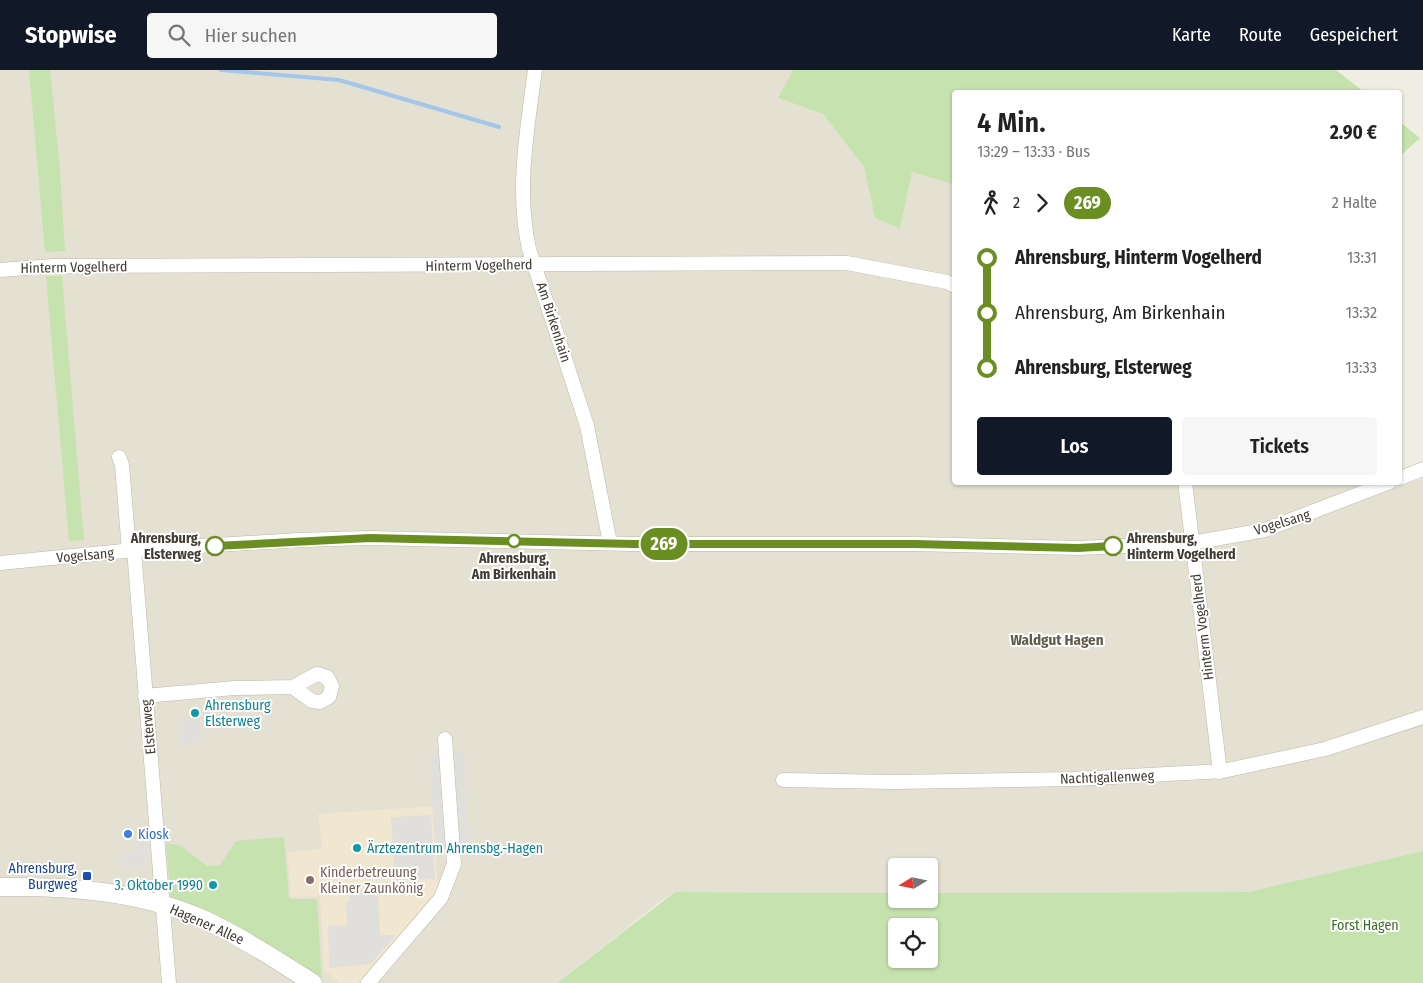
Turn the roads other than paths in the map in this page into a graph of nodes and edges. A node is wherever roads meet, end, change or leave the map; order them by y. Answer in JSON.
{"nodes":[{"id":1,"x":535,"y":70,"type":"edge"},
{"id":2,"x":535,"y":264,"type":"junction"},
{"id":3,"x":0,"y":270,"type":"edge"},
{"id":4,"x":952,"y":284,"type":"edge"},
{"id":5,"x":118,"y":457,"type":"dead end"},
{"id":6,"x":1423,"y":469,"type":"edge"},
{"id":7,"x":1402,"y":477,"type":"edge"},
{"id":8,"x":1186,"y":485,"type":"edge"},
{"id":9,"x":1382,"y":485,"type":"edge"},
{"id":10,"x":610,"y":543,"type":"junction"},
{"id":11,"x":1192,"y":543,"type":"junction"},
{"id":12,"x":132,"y":551,"type":"junction"},
{"id":13,"x":0,"y":562,"type":"edge"},
{"id":14,"x":293,"y":687,"type":"dead end"},
{"id":15,"x":146,"y":696,"type":"junction"},
{"id":16,"x":1423,"y":717,"type":"edge"},
{"id":17,"x":445,"y":739,"type":"dead end"},
{"id":18,"x":1220,"y":772,"type":"junction"},
{"id":19,"x":783,"y":780,"type":"dead end"},
{"id":20,"x":0,"y":887,"type":"edge"},
{"id":21,"x":162,"y":904,"type":"junction"},
{"id":22,"x":169,"y":983,"type":"edge"},
{"id":23,"x":314,"y":983,"type":"edge"},
{"id":24,"x":368,"y":983,"type":"edge"}],
"edges":[{"from":1,"to":2,"type":"street","name":"Am Birkenhain"},
{"from":2,"to":3,"type":"street","name":"Hinterm Vogelherd"},
{"from":2,"to":4,"type":"street","name":"Hinterm Vogelherd"},
{"from":2,"to":10,"type":"street","name":"Am Birkenhain"},
{"from":5,"to":12,"type":"street","name":"Elsterweg"},
{"from":6,"to":7,"type":"street"},
{"from":8,"to":11,"type":"street","name":"Hinterm Vogelherd"},
{"from":9,"to":11,"type":"street","name":"Vogelsang"},
{"from":10,"to":11,"type":"street","name":"Vogelsang"},
{"from":10,"to":12,"type":"street","name":"Vogelsang"},
{"from":11,"to":18,"type":"street","name":"Hinterm Vogelherd"},
{"from":12,"to":13,"type":"street","name":"Vogelsang"},
{"from":12,"to":15,"type":"street","name":"Elsterweg"},
{"from":14,"to":15,"type":"street"},
{"from":15,"to":21,"type":"street","name":"Elsterweg"},
{"from":16,"to":18,"type":"street","name":"Nachtigallenweg"},
{"from":17,"to":24,"type":"street"},
{"from":18,"to":19,"type":"street","name":"Nachtigallenweg"},
{"from":20,"to":21,"type":"street","name":"Hagener Allee"},
{"from":21,"to":22,"type":"street","name":"Elsterweg"},
{"from":21,"to":23,"type":"street","name":"Hagener Allee"}]}
